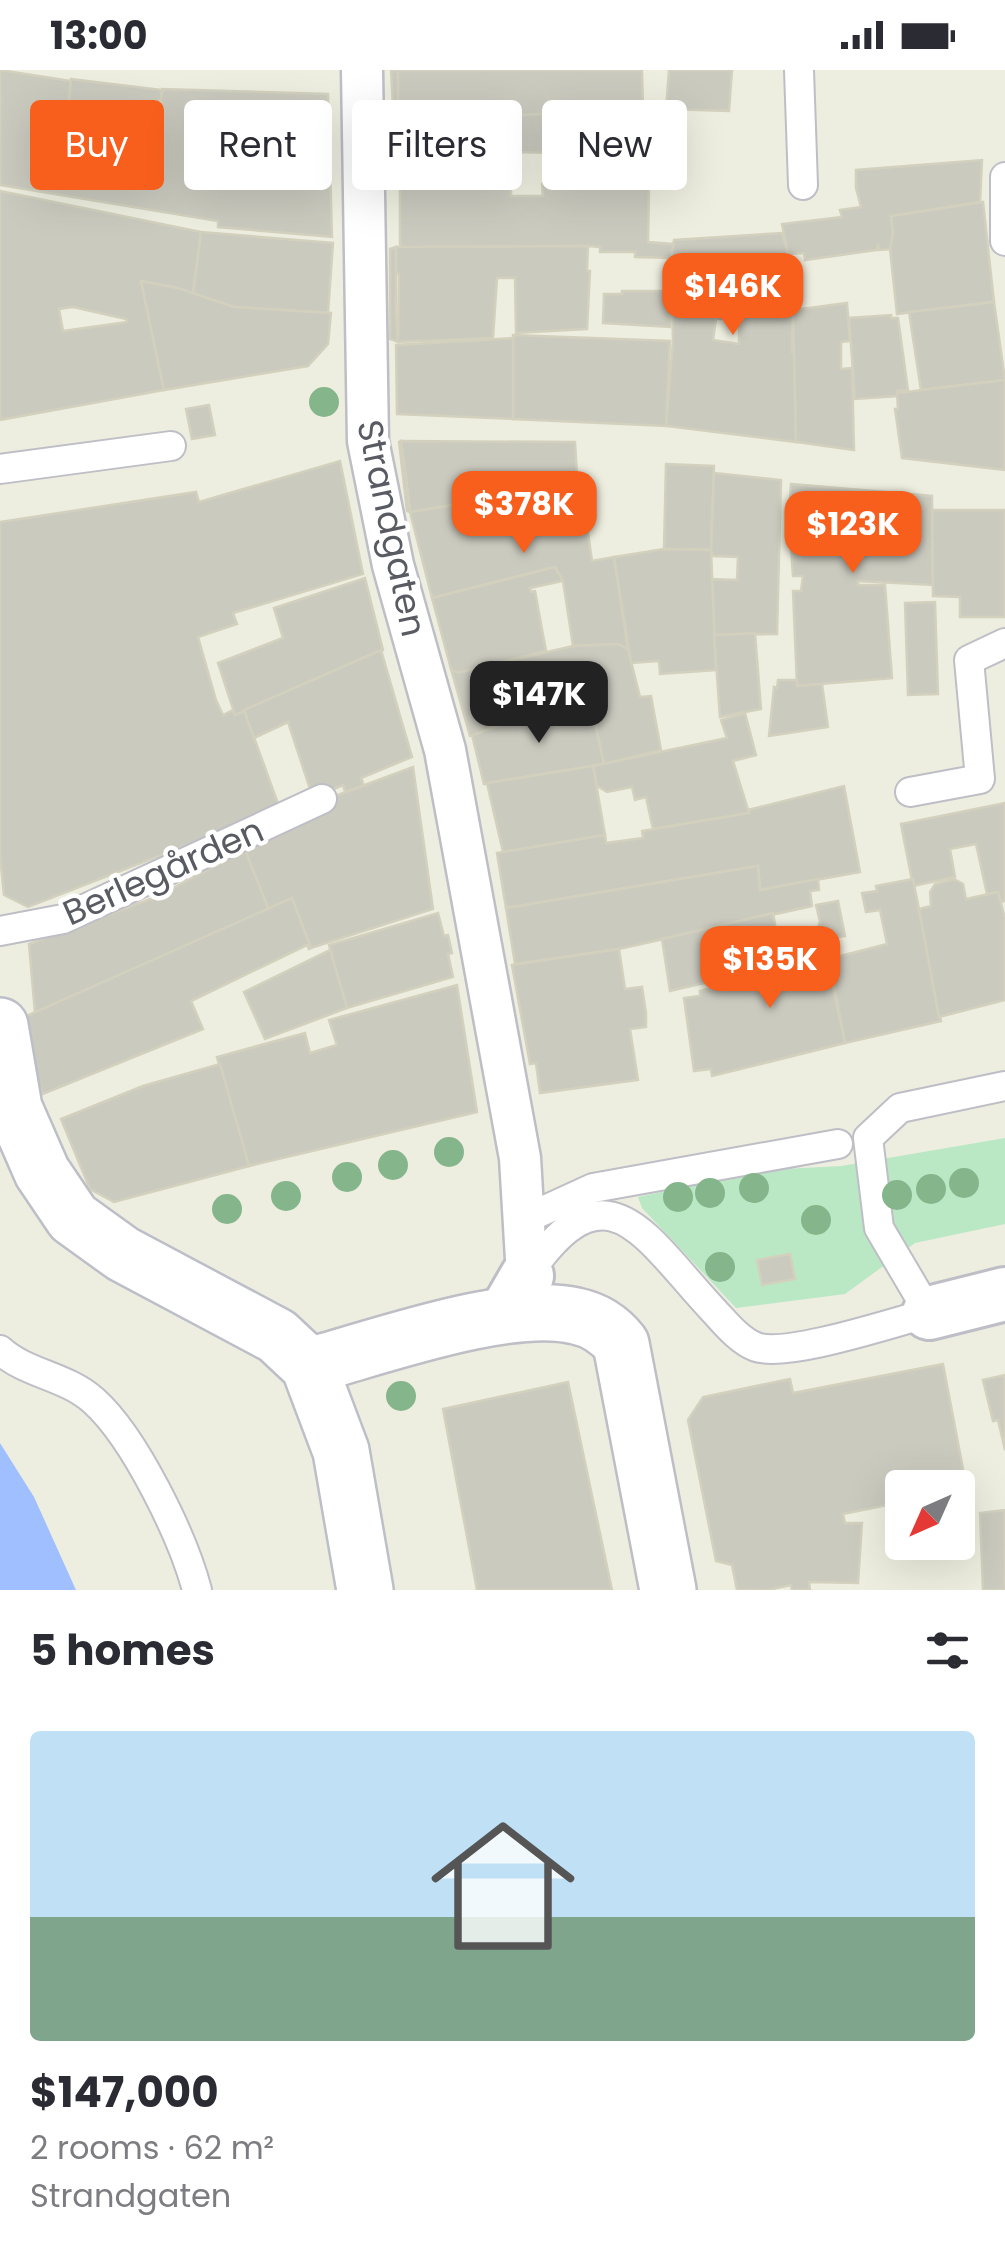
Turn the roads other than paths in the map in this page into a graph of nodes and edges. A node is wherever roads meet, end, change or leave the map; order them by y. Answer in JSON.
{"nodes":[{"id":1,"x":800,"y":70,"type":"edge"},
{"id":2,"x":354,"y":71,"type":"edge"},
{"id":3,"x":1005,"y":176,"type":"edge"},
{"id":4,"x":803,"y":185,"type":"dead end"},
{"id":5,"x":1005,"y":241,"type":"edge"},
{"id":6,"x":171,"y":446,"type":"dead end"},
{"id":7,"x":0,"y":469,"type":"edge"},
{"id":8,"x":1005,"y":643,"type":"edge"},
{"id":9,"x":910,"y":792,"type":"dead end"},
{"id":10,"x":322,"y":799,"type":"dead end"},
{"id":11,"x":0,"y":931,"type":"edge"},
{"id":12,"x":0,"y":1026,"type":"edge"},
{"id":13,"x":1005,"y":1086,"type":"edge"},
{"id":14,"x":838,"y":1144,"type":"dead end"},
{"id":15,"x":518,"y":1273,"type":"junction"},
{"id":16,"x":1005,"y":1294,"type":"edge"},
{"id":17,"x":929,"y":1313,"type":"junction"},
{"id":18,"x":3,"y":1358,"type":"edge"},
{"id":19,"x":310,"y":1366,"type":"junction"},
{"id":20,"x":197,"y":1590,"type":"edge"},
{"id":21,"x":365,"y":1590,"type":"edge"},
{"id":22,"x":668,"y":1590,"type":"edge"}],
"edges":[{"from":1,"to":4,"type":"lane"},
{"from":2,"to":15,"type":"street","name":"Strandgaten"},
{"from":3,"to":5,"type":"lane"},
{"from":6,"to":7,"type":"lane"},
{"from":8,"to":9,"type":"lane"},
{"from":10,"to":11,"type":"lane","name":"Berlegården"},
{"from":12,"to":19,"type":"main road"},
{"from":13,"to":17,"type":"lane"},
{"from":14,"to":15,"type":"lane"},
{"from":15,"to":17,"type":"lane"},
{"from":15,"to":19,"type":"main road"},
{"from":15,"to":22,"type":"main road"},
{"from":16,"to":17,"type":"street"},
{"from":18,"to":20,"type":"lane"},
{"from":19,"to":21,"type":"main road"}]}
